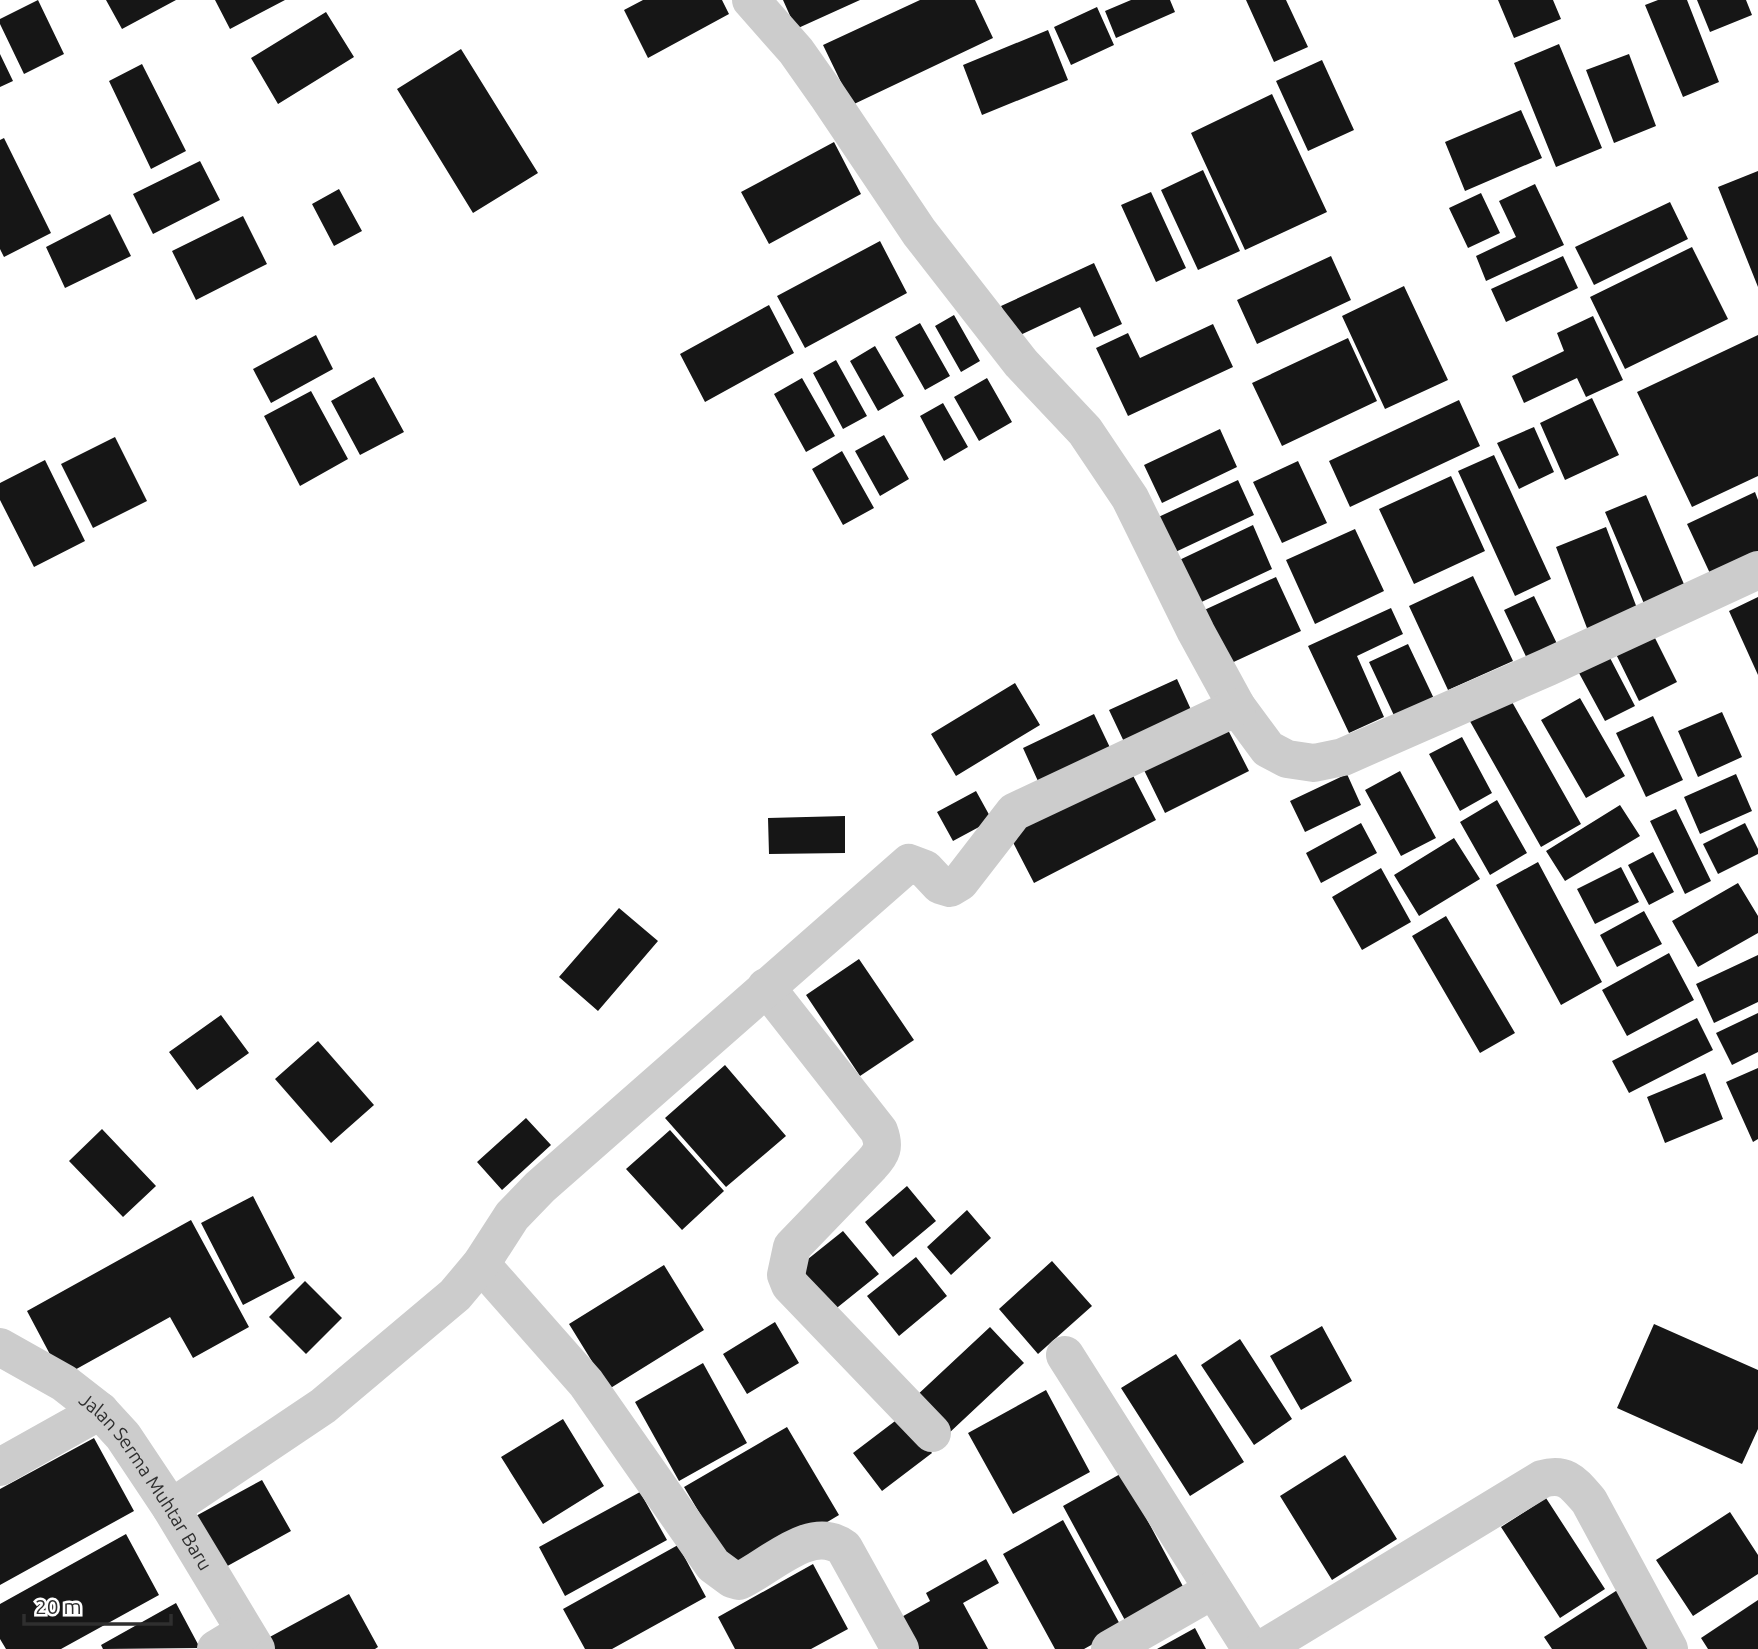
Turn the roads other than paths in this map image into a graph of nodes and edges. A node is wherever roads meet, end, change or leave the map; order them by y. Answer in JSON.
{"nodes":[{"id":1,"x":751,"y":0,"type":"edge"},
{"id":2,"x":1758,"y":570,"type":"edge"},
{"id":3,"x":1237,"y":707,"type":"junction"},
{"id":4,"x":766,"y":987,"type":"junction"},
{"id":5,"x":481,"y":1264,"type":"junction"},
{"id":6,"x":0,"y":1347,"type":"edge"},
{"id":7,"x":1065,"y":1355,"type":"dead end"},
{"id":8,"x":100,"y":1411,"type":"junction"},
{"id":9,"x":932,"y":1433,"type":"dead end"},
{"id":10,"x":0,"y":1467,"type":"edge"},
{"id":11,"x":171,"y":1508,"type":"junction"},
{"id":12,"x":1213,"y":1590,"type":"junction"},
{"id":13,"x":239,"y":1643,"type":"edge"},
{"id":14,"x":900,"y":1649,"type":"edge"},
{"id":15,"x":1110,"y":1649,"type":"edge"},
{"id":16,"x":1251,"y":1649,"type":"edge"},
{"id":17,"x":1262,"y":1649,"type":"edge"},
{"id":18,"x":1669,"y":1649,"type":"edge"}],
"edges":[{"from":1,"to":3,"type":"street"},
{"from":2,"to":3,"type":"street"},
{"from":3,"to":4,"type":"street"},
{"from":4,"to":5,"type":"street"},
{"from":4,"to":9,"type":"street"},
{"from":5,"to":11,"type":"street"},
{"from":5,"to":14,"type":"street"},
{"from":6,"to":8,"type":"street","name":"Jalan Serma Muhtar Baru"},
{"from":7,"to":12,"type":"street"},
{"from":8,"to":10,"type":"street"},
{"from":8,"to":11,"type":"street","name":"Jalan Serma Muhtar Baru"},
{"from":11,"to":13,"type":"street","name":"Jalan Serma Muhtar Baru"},
{"from":12,"to":15,"type":"street"},
{"from":12,"to":16,"type":"street"},
{"from":17,"to":18,"type":"street"}]}
